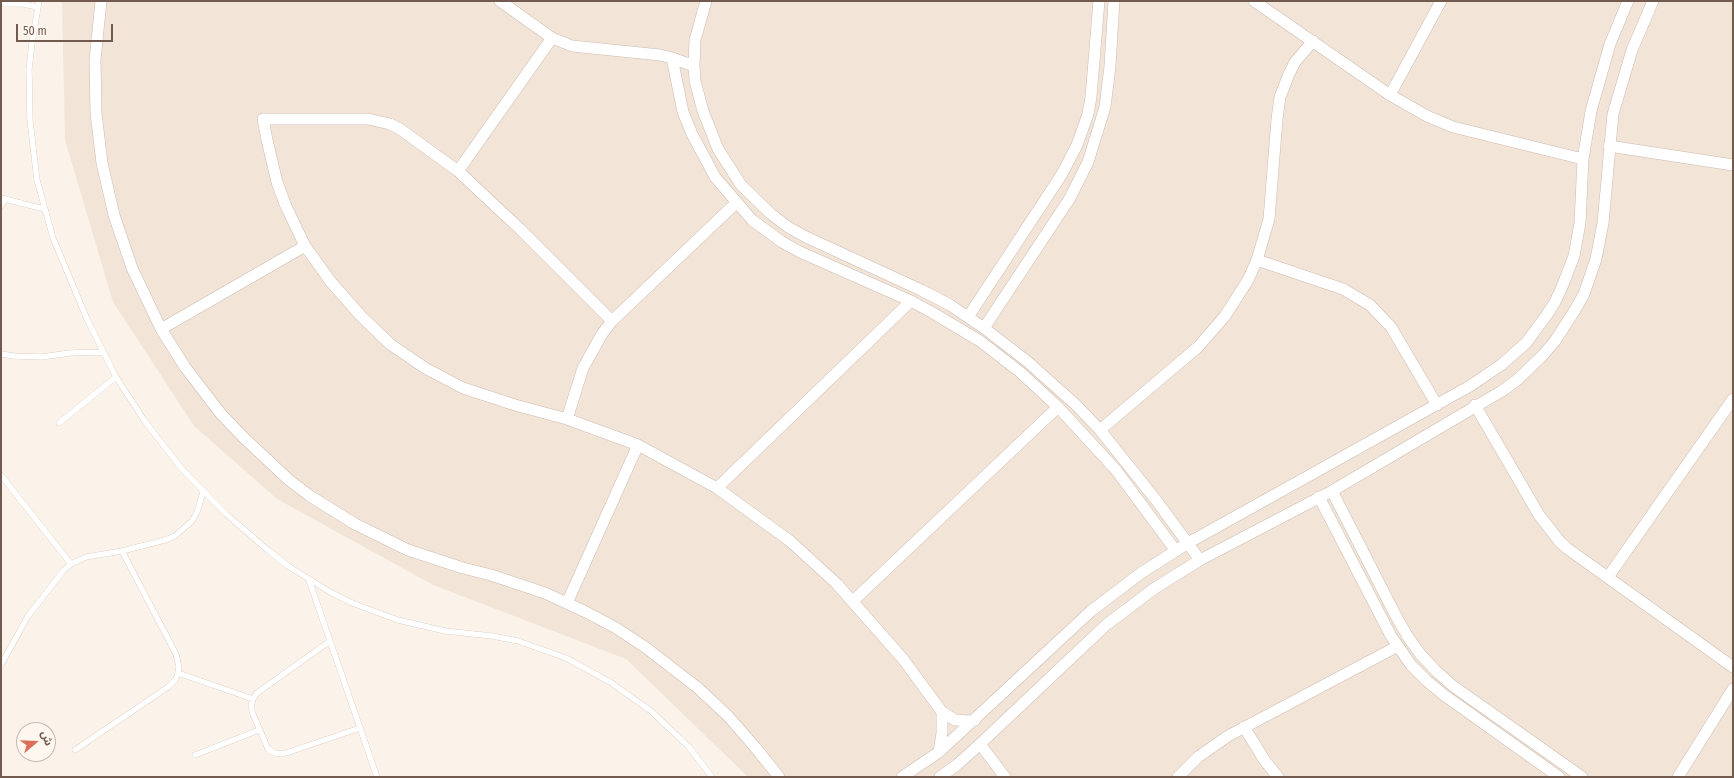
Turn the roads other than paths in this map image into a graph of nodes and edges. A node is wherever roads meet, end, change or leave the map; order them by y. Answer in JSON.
{"nodes":[{"id":1,"x":100,"y":1,"type":"edge"},
{"id":2,"x":500,"y":1,"type":"edge"},
{"id":3,"x":706,"y":1,"type":"edge"},
{"id":4,"x":1098,"y":1,"type":"edge"},
{"id":5,"x":1114,"y":1,"type":"edge"},
{"id":6,"x":1254,"y":1,"type":"edge"},
{"id":7,"x":1441,"y":1,"type":"edge"},
{"id":8,"x":1628,"y":1,"type":"edge"},
{"id":9,"x":1653,"y":1,"type":"edge"},
{"id":10,"x":1,"y":4,"type":"edge"},
{"id":11,"x":38,"y":4,"type":"edge"},
{"id":12,"x":552,"y":38,"type":"junction"},
{"id":13,"x":1313,"y":41,"type":"junction"},
{"id":14,"x":672,"y":58,"type":"junction"},
{"id":15,"x":694,"y":66,"type":"junction"},
{"id":16,"x":1390,"y":95,"type":"junction"},
{"id":17,"x":1609,"y":146,"type":"junction"},
{"id":18,"x":1583,"y":159,"type":"junction"},
{"id":19,"x":1733,"y":165,"type":"edge"},
{"id":20,"x":458,"y":171,"type":"junction"},
{"id":21,"x":4,"y":198,"type":"edge"},
{"id":22,"x":736,"y":203,"type":"junction"},
{"id":23,"x":1,"y":206,"type":"edge"},
{"id":24,"x":44,"y":209,"type":"junction"},
{"id":25,"x":305,"y":246,"type":"junction"},
{"id":26,"x":1257,"y":260,"type":"junction"},
{"id":27,"x":911,"y":301,"type":"junction"},
{"id":28,"x":968,"y":317,"type":"junction"},
{"id":29,"x":612,"y":321,"type":"junction"},
{"id":30,"x":984,"y":328,"type":"junction"},
{"id":31,"x":161,"y":329,"type":"junction"},
{"id":32,"x":102,"y":352,"type":"junction"},
{"id":33,"x":1,"y":354,"type":"edge"},
{"id":34,"x":116,"y":377,"type":"junction"},
{"id":35,"x":1733,"y":399,"type":"edge"},
{"id":36,"x":1438,"y":405,"type":"junction"},
{"id":37,"x":1475,"y":405,"type":"junction"},
{"id":38,"x":1058,"y":407,"type":"junction"},
{"id":39,"x":567,"y":419,"type":"junction"},
{"id":40,"x":59,"y":423,"type":"dead end"},
{"id":41,"x":1100,"y":430,"type":"junction"},
{"id":42,"x":638,"y":445,"type":"junction"},
{"id":43,"x":1,"y":475,"type":"edge"},
{"id":44,"x":717,"y":488,"type":"junction"},
{"id":45,"x":1332,"y":491,"type":"junction"},
{"id":46,"x":203,"y":492,"type":"junction"},
{"id":47,"x":1319,"y":497,"type":"junction"},
{"id":48,"x":1188,"y":542,"type":"junction"},
{"id":49,"x":122,"y":551,"type":"junction"},
{"id":50,"x":1176,"y":551,"type":"junction"},
{"id":51,"x":1200,"y":560,"type":"junction"},
{"id":52,"x":71,"y":564,"type":"junction"},
{"id":53,"x":1608,"y":577,"type":"junction"},
{"id":54,"x":309,"y":580,"type":"junction"},
{"id":55,"x":853,"y":601,"type":"junction"},
{"id":56,"x":567,"y":603,"type":"junction"},
{"id":57,"x":330,"y":641,"type":"junction"},
{"id":58,"x":1398,"y":646,"type":"junction"},
{"id":59,"x":1,"y":665,"type":"edge"},
{"id":60,"x":1733,"y":667,"type":"edge"},
{"id":61,"x":178,"y":673,"type":"junction"},
{"id":62,"x":1733,"y":689,"type":"edge"},
{"id":63,"x":252,"y":699,"type":"junction"},
{"id":64,"x":942,"y":712,"type":"junction"},
{"id":65,"x":975,"y":720,"type":"junction"},
{"id":66,"x":1244,"y":727,"type":"junction"},
{"id":67,"x":360,"y":728,"type":"junction"},
{"id":68,"x":259,"y":730,"type":"junction"},
{"id":69,"x":980,"y":744,"type":"junction"},
{"id":70,"x":75,"y":750,"type":"dead end"},
{"id":71,"x":939,"y":752,"type":"junction"},
{"id":72,"x":195,"y":755,"type":"dead end"},
{"id":73,"x":377,"y":777,"type":"edge"},
{"id":74,"x":712,"y":777,"type":"edge"},
{"id":75,"x":779,"y":777,"type":"edge"},
{"id":76,"x":902,"y":777,"type":"edge"},
{"id":77,"x":940,"y":777,"type":"edge"},
{"id":78,"x":1005,"y":777,"type":"edge"},
{"id":79,"x":1178,"y":777,"type":"edge"},
{"id":80,"x":1278,"y":777,"type":"edge"},
{"id":81,"x":1559,"y":777,"type":"edge"},
{"id":82,"x":1582,"y":777,"type":"edge"},
{"id":83,"x":1678,"y":777,"type":"edge"}],
"edges":[{"from":1,"to":31,"type":"street"},
{"from":2,"to":12,"type":"street"},
{"from":3,"to":15,"type":"street"},
{"from":4,"to":28,"type":"street"},
{"from":5,"to":30,"type":"street"},
{"from":6,"to":13,"type":"street"},
{"from":7,"to":16,"type":"street"},
{"from":8,"to":18,"type":"street"},
{"from":9,"to":17,"type":"street"},
{"from":10,"to":11,"type":"lane"},
{"from":11,"to":24,"type":"lane"},
{"from":12,"to":14,"type":"street"},
{"from":12,"to":20,"type":"street"},
{"from":13,"to":16,"type":"street"},
{"from":13,"to":26,"type":"street"},
{"from":14,"to":15,"type":"street"},
{"from":14,"to":22,"type":"street"},
{"from":15,"to":28,"type":"street"},
{"from":16,"to":18,"type":"street"},
{"from":17,"to":19,"type":"street"},
{"from":17,"to":37,"type":"street"},
{"from":18,"to":36,"type":"street"},
{"from":20,"to":25,"type":"street"},
{"from":20,"to":29,"type":"street"},
{"from":21,"to":23,"type":"lane"},
{"from":21,"to":24,"type":"lane"},
{"from":22,"to":27,"type":"street"},
{"from":22,"to":29,"type":"street"},
{"from":24,"to":32,"type":"lane"},
{"from":25,"to":31,"type":"street"},
{"from":25,"to":39,"type":"street"},
{"from":26,"to":36,"type":"street"},
{"from":26,"to":41,"type":"street"},
{"from":27,"to":38,"type":"street"},
{"from":27,"to":44,"type":"street"},
{"from":28,"to":30,"type":"street"},
{"from":29,"to":39,"type":"street"},
{"from":30,"to":41,"type":"street"},
{"from":31,"to":56,"type":"street"},
{"from":32,"to":33,"type":"lane"},
{"from":32,"to":34,"type":"lane"},
{"from":34,"to":40,"type":"lane"},
{"from":34,"to":46,"type":"lane"},
{"from":35,"to":53,"type":"street"},
{"from":36,"to":48,"type":"street"},
{"from":37,"to":45,"type":"street"},
{"from":37,"to":53,"type":"street"},
{"from":38,"to":50,"type":"street"},
{"from":38,"to":55,"type":"street"},
{"from":39,"to":42,"type":"street"},
{"from":41,"to":48,"type":"street"},
{"from":42,"to":44,"type":"street"},
{"from":42,"to":56,"type":"street"},
{"from":43,"to":52,"type":"lane"},
{"from":44,"to":55,"type":"street"},
{"from":45,"to":47,"type":"street"},
{"from":45,"to":82,"type":"street"},
{"from":46,"to":49,"type":"lane"},
{"from":46,"to":54,"type":"lane"},
{"from":47,"to":51,"type":"street"},
{"from":47,"to":58,"type":"street"},
{"from":48,"to":50,"type":"street"},
{"from":48,"to":51,"type":"street"},
{"from":49,"to":52,"type":"lane"},
{"from":49,"to":61,"type":"lane"},
{"from":50,"to":65,"type":"street"},
{"from":51,"to":69,"type":"street"},
{"from":52,"to":59,"type":"lane"},
{"from":53,"to":60,"type":"street"},
{"from":54,"to":57,"type":"lane"},
{"from":54,"to":74,"type":"lane"},
{"from":55,"to":64,"type":"street"},
{"from":56,"to":75,"type":"street"},
{"from":57,"to":63,"type":"lane"},
{"from":57,"to":67,"type":"lane"},
{"from":58,"to":66,"type":"street"},
{"from":58,"to":81,"type":"street"},
{"from":61,"to":63,"type":"lane"},
{"from":61,"to":70,"type":"lane"},
{"from":62,"to":83,"type":"street"},
{"from":63,"to":68,"type":"lane"},
{"from":64,"to":65,"type":"street"},
{"from":64,"to":71,"type":"street"},
{"from":65,"to":71,"type":"street"},
{"from":66,"to":79,"type":"street"},
{"from":66,"to":80,"type":"street"},
{"from":67,"to":68,"type":"lane"},
{"from":67,"to":73,"type":"lane"},
{"from":68,"to":72,"type":"lane"},
{"from":69,"to":77,"type":"street"},
{"from":69,"to":78,"type":"street"},
{"from":71,"to":76,"type":"street"}]}
